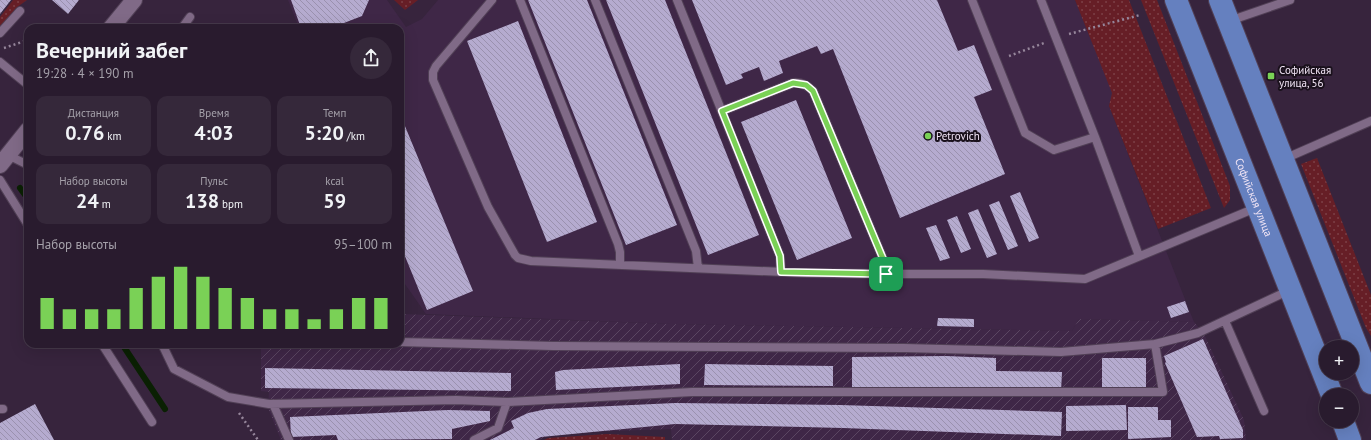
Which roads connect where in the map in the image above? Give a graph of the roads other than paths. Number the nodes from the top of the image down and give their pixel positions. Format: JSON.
{"nodes":[{"id":1,"x":134,"y":0,"type":"edge"},
{"id":2,"x":492,"y":0,"type":"edge"},
{"id":3,"x":520,"y":0,"type":"edge"},
{"id":4,"x":595,"y":0,"type":"edge"},
{"id":5,"x":678,"y":0,"type":"edge"},
{"id":6,"x":972,"y":0,"type":"edge"},
{"id":7,"x":1041,"y":0,"type":"edge"},
{"id":8,"x":1176,"y":0,"type":"edge"},
{"id":9,"x":1220,"y":0,"type":"edge"},
{"id":10,"x":1290,"y":0,"type":"edge"},
{"id":11,"x":20,"y":11,"type":"dead end"},
{"id":12,"x":190,"y":16,"type":"dead end"},
{"id":13,"x":1229,"y":21,"type":"junction"},
{"id":14,"x":114,"y":24,"type":"edge"},
{"id":15,"x":185,"y":24,"type":"edge"},
{"id":16,"x":0,"y":33,"type":"edge"},
{"id":17,"x":0,"y":62,"type":"edge"},
{"id":18,"x":24,"y":82,"type":"edge"},
{"id":19,"x":722,"y":111,"type":"junction"},
{"id":20,"x":1371,"y":121,"type":"edge"},
{"id":21,"x":24,"y":135,"type":"edge"},
{"id":22,"x":1095,"y":137,"type":"junction"},
{"id":23,"x":1284,"y":159,"type":"junction"},
{"id":24,"x":4,"y":160,"type":"edge"},
{"id":25,"x":24,"y":164,"type":"edge"},
{"id":26,"x":0,"y":180,"type":"edge"},
{"id":27,"x":1258,"y":207,"type":"junction"},
{"id":28,"x":24,"y":219,"type":"edge"},
{"id":29,"x":1139,"y":256,"type":"junction"},
{"id":30,"x":620,"y":265,"type":"junction"},
{"id":31,"x":698,"y":268,"type":"junction"},
{"id":32,"x":781,"y":272,"type":"junction"},
{"id":33,"x":886,"y":274,"type":"junction"},
{"id":34,"x":1290,"y":289,"type":"junction"},
{"id":35,"x":1224,"y":321,"type":"junction"},
{"id":36,"x":404,"y":342,"type":"edge"},
{"id":37,"x":1155,"y":344,"type":"junction"},
{"id":38,"x":105,"y":348,"type":"edge"},
{"id":39,"x":164,"y":348,"type":"edge"},
{"id":40,"x":1367,"y":355,"type":"edge"},
{"id":41,"x":1371,"y":383,"type":"edge"},
{"id":42,"x":1329,"y":388,"type":"edge"},
{"id":43,"x":507,"y":402,"type":"junction"},
{"id":44,"x":273,"y":404,"type":"junction"},
{"id":45,"x":1264,"y":411,"type":"dead end"},
{"id":46,"x":152,"y":422,"type":"dead end"},
{"id":47,"x":1346,"y":428,"type":"edge"},
{"id":48,"x":289,"y":440,"type":"edge"},
{"id":49,"x":474,"y":440,"type":"edge"},
{"id":50,"x":1350,"y":440,"type":"edge"}],
"edges":[{"from":1,"to":14,"type":"street"},
{"from":2,"to":30,"type":"lane"},
{"from":3,"to":30,"type":"lane"},
{"from":4,"to":31,"type":"lane"},
{"from":5,"to":19,"type":"lane"},
{"from":6,"to":22,"type":"lane"},
{"from":7,"to":22,"type":"lane"},
{"from":8,"to":27,"type":"main road","name":"Софийская улица"},
{"from":9,"to":13,"type":"main road"},
{"from":10,"to":13,"type":"lane"},
{"from":11,"to":16,"type":"lane"},
{"from":12,"to":15,"type":"lane"},
{"from":13,"to":23,"type":"main road"},
{"from":17,"to":18,"type":"lane"},
{"from":19,"to":32,"type":"lane"},
{"from":19,"to":33,"type":"lane"},
{"from":20,"to":23,"type":"lane"},
{"from":21,"to":24,"type":"street"},
{"from":22,"to":29,"type":"lane"},
{"from":23,"to":40,"type":"main road"},
{"from":24,"to":25,"type":"lane"},
{"from":26,"to":28,"type":"lane"},
{"from":27,"to":29,"type":"lane"},
{"from":27,"to":34,"type":"main road","name":"Софийская улица"},
{"from":29,"to":33,"type":"lane"},
{"from":30,"to":31,"type":"lane"},
{"from":31,"to":32,"type":"lane"},
{"from":32,"to":33,"type":"lane"},
{"from":34,"to":35,"type":"lane"},
{"from":34,"to":42,"type":"main road","name":"Софийская улица"},
{"from":35,"to":37,"type":"lane"},
{"from":35,"to":45,"type":"lane"},
{"from":36,"to":37,"type":"lane"},
{"from":37,"to":43,"type":"lane"},
{"from":38,"to":46,"type":"lane"},
{"from":39,"to":44,"type":"lane"},
{"from":40,"to":41,"type":"main road"},
{"from":43,"to":44,"type":"lane"},
{"from":43,"to":49,"type":"lane"},
{"from":44,"to":48,"type":"lane"},
{"from":47,"to":50,"type":"main road"}]}
